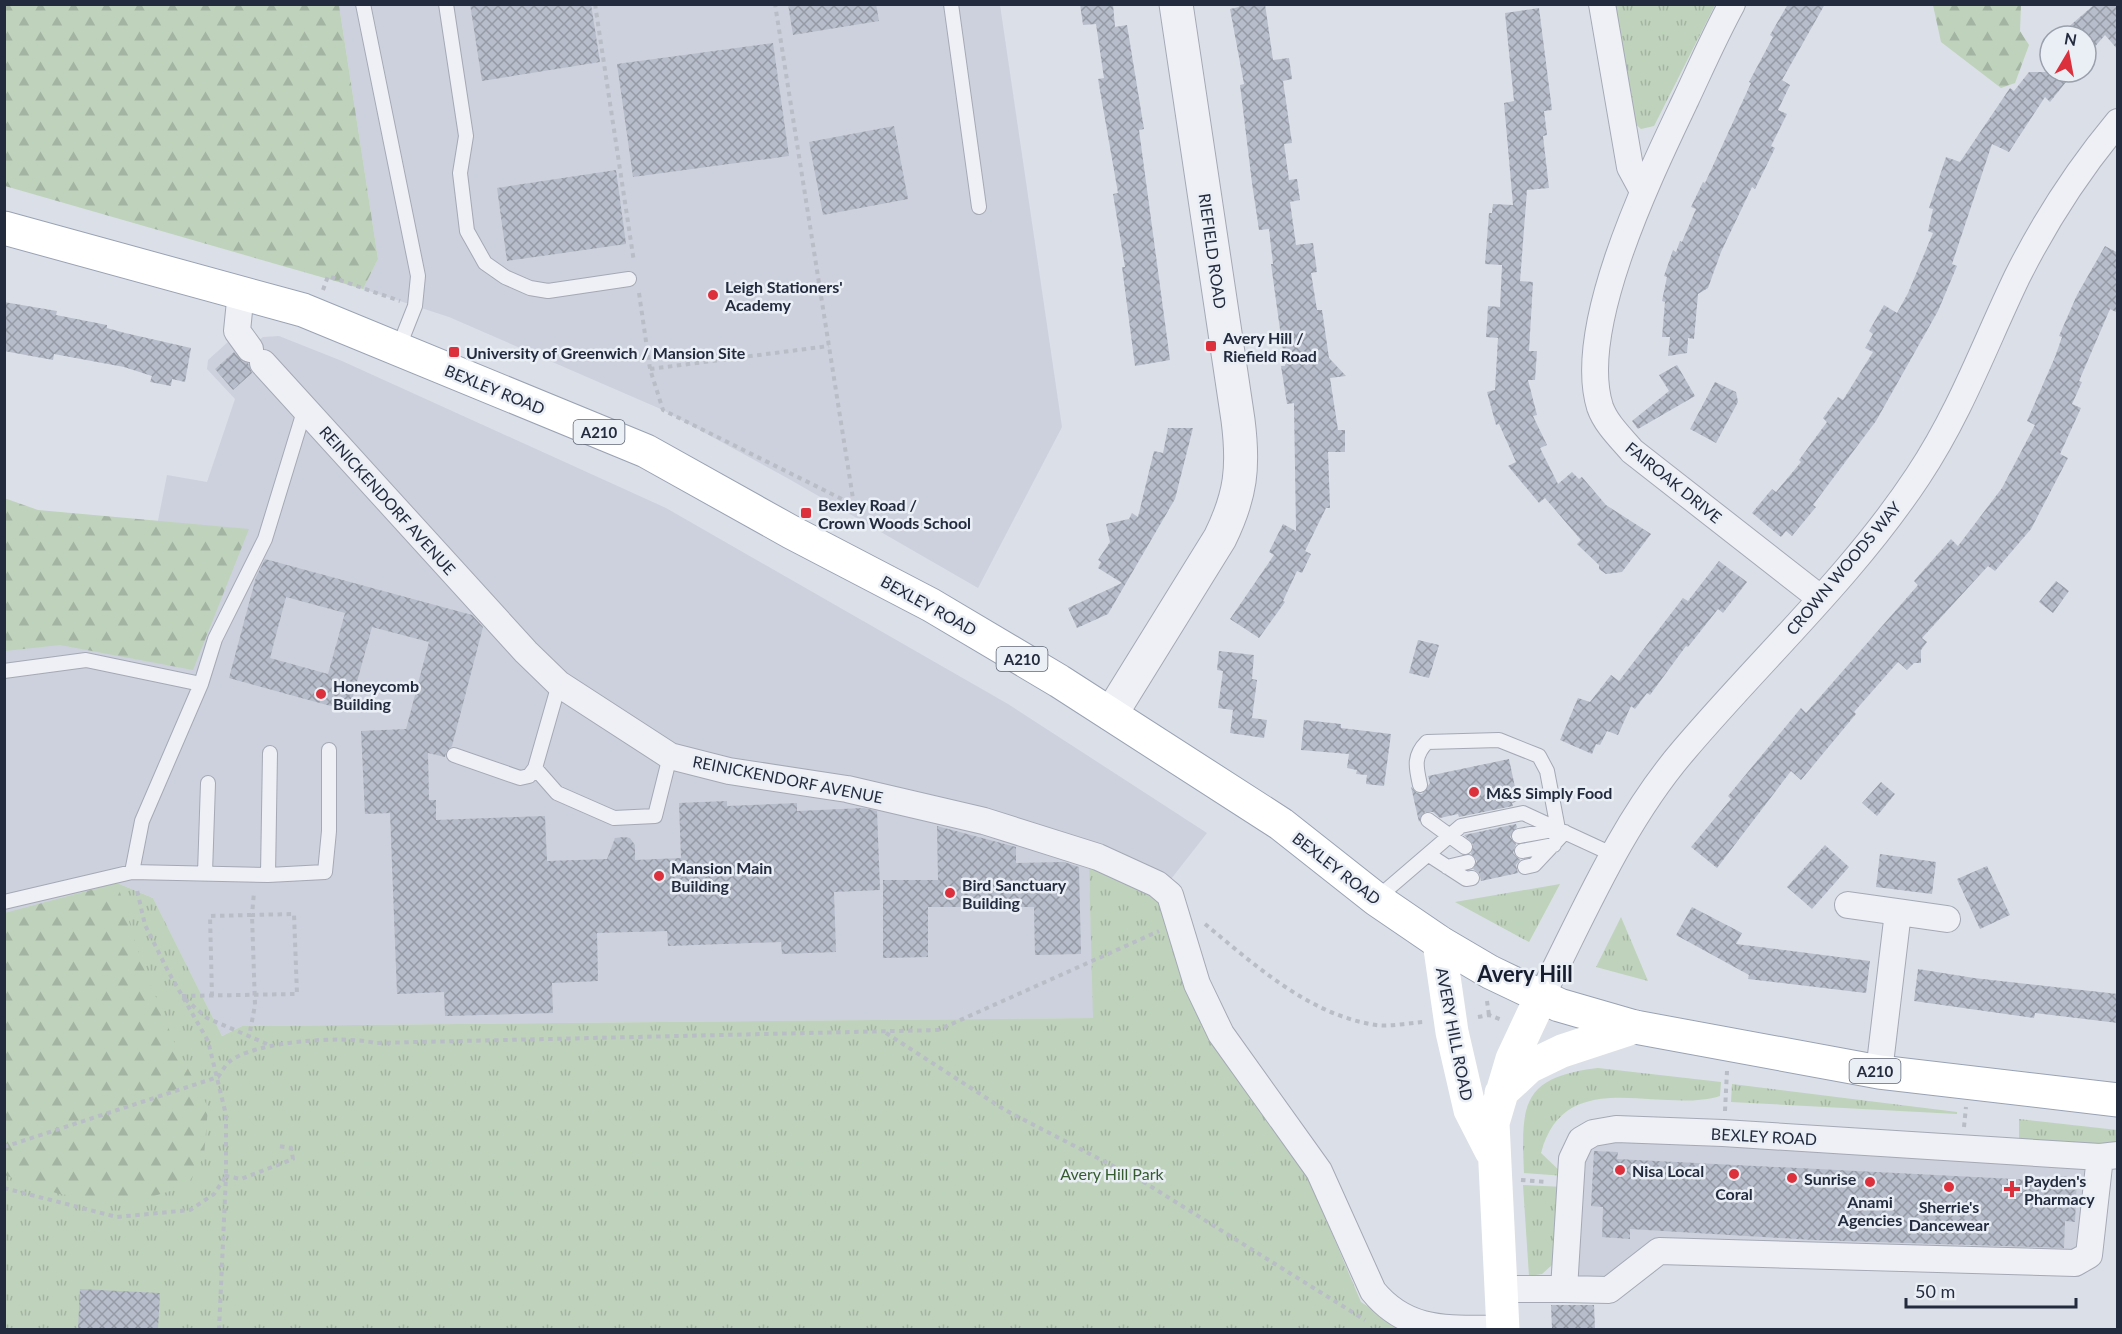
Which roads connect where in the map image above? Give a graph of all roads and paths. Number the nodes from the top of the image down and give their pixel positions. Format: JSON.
{"nodes":[{"id":1,"x":363,"y":4,"type":"edge"},
{"id":2,"x":446,"y":4,"type":"edge"},
{"id":3,"x":595,"y":4,"type":"edge"},
{"id":4,"x":775,"y":4,"type":"edge"},
{"id":5,"x":951,"y":4,"type":"edge"},
{"id":6,"x":1176,"y":4,"type":"edge"},
{"id":7,"x":1602,"y":4,"type":"edge"},
{"id":8,"x":1732,"y":4,"type":"edge"},
{"id":9,"x":2118,"y":122,"type":"edge"},
{"id":10,"x":1643,"y":192,"type":"junction"},
{"id":11,"x":979,"y":207,"type":"dead end"},
{"id":12,"x":4,"y":228,"type":"edge"},
{"id":13,"x":634,"y":264,"type":"dead end"},
{"id":14,"x":633,"y":283,"type":"joint"},
{"id":15,"x":324,"y":286,"type":"dead end"},
{"id":16,"x":241,"y":291,"type":"junction"},
{"id":17,"x":403,"y":293,"type":"dead end"},
{"id":18,"x":829,"y":346,"type":"junction"},
{"id":19,"x":398,"y":349,"type":"junction"},
{"id":20,"x":650,"y":369,"type":"junction"},
{"id":21,"x":305,"y":408,"type":"junction"},
{"id":22,"x":1820,"y":598,"type":"junction"},
{"id":23,"x":4,"y":671,"type":"edge"},
{"id":24,"x":201,"y":684,"type":"junction"},
{"id":25,"x":559,"y":684,"type":"junction"},
{"id":26,"x":1111,"y":714,"type":"junction"},
{"id":27,"x":329,"y":750,"type":"dead end"},
{"id":28,"x":270,"y":753,"type":"dead end"},
{"id":29,"x":454,"y":755,"type":"dead end"},
{"id":30,"x":670,"y":756,"type":"junction"},
{"id":31,"x":535,"y":768,"type":"junction"},
{"id":32,"x":208,"y":783,"type":"dead end"},
{"id":33,"x":1420,"y":785,"type":"dead end"},
{"id":34,"x":1428,"y":820,"type":"dead end"},
{"id":35,"x":1562,"y":830,"type":"junction"},
{"id":36,"x":1449,"y":836,"type":"junction"},
{"id":37,"x":1519,"y":836,"type":"dead end"},
{"id":38,"x":1554,"y":845,"type":"junction"},
{"id":39,"x":1465,"y":847,"type":"dead end"},
{"id":40,"x":1522,"y":851,"type":"dead end"},
{"id":41,"x":1429,"y":855,"type":"junction"},
{"id":42,"x":1614,"y":855,"type":"junction"},
{"id":43,"x":1468,"y":862,"type":"dead end"},
{"id":44,"x":1447,"y":867,"type":"junction"},
{"id":45,"x":1525,"y":867,"type":"dead end"},
{"id":46,"x":132,"y":872,"type":"junction"},
{"id":47,"x":205,"y":873,"type":"junction"},
{"id":48,"x":261,"y":875,"type":"junction"},
{"id":49,"x":1472,"y":878,"type":"dead end"},
{"id":50,"x":1170,"y":895,"type":"junction"},
{"id":51,"x":1376,"y":899,"type":"junction"},
{"id":52,"x":4,"y":902,"type":"edge"},
{"id":53,"x":1848,"y":905,"type":"dead end"},
{"id":54,"x":1898,"y":912,"type":"junction"},
{"id":55,"x":252,"y":915,"type":"junction"},
{"id":56,"x":1947,"y":919,"type":"dead end"},
{"id":57,"x":1178,"y":923,"type":"junction"},
{"id":58,"x":1439,"y":942,"type":"junction"},
{"id":59,"x":255,"y":995,"type":"junction"},
{"id":60,"x":182,"y":996,"type":"junction"},
{"id":61,"x":212,"y":996,"type":"junction"},
{"id":62,"x":1540,"y":997,"type":"junction"},
{"id":63,"x":1450,"y":1021,"type":"junction"},
{"id":64,"x":1635,"y":1027,"type":"junction"},
{"id":65,"x":1526,"y":1028,"type":"junction"},
{"id":66,"x":885,"y":1033,"type":"junction"},
{"id":67,"x":249,"y":1037,"type":"junction"},
{"id":68,"x":1729,"y":1044,"type":"junction"},
{"id":69,"x":268,"y":1045,"type":"junction"},
{"id":70,"x":1879,"y":1071,"type":"junction"},
{"id":71,"x":218,"y":1077,"type":"junction"},
{"id":72,"x":1968,"y":1082,"type":"junction"},
{"id":73,"x":1501,"y":1093,"type":"junction"},
{"id":74,"x":2118,"y":1100,"type":"edge"},
{"id":75,"x":1723,"y":1133,"type":"junction"},
{"id":76,"x":279,"y":1146,"type":"dead end"},
{"id":77,"x":4,"y":1147,"type":"edge"},
{"id":78,"x":1962,"y":1149,"type":"junction"},
{"id":79,"x":2109,"y":1156,"type":"edge"},
{"id":80,"x":1494,"y":1167,"type":"junction"},
{"id":81,"x":226,"y":1176,"type":"junction"},
{"id":82,"x":1572,"y":1183,"type":"junction"},
{"id":83,"x":4,"y":1188,"type":"edge"},
{"id":84,"x":1502,"y":1289,"type":"junction"},
{"id":85,"x":1564,"y":1289,"type":"junction"},
{"id":86,"x":1371,"y":1323,"type":"dead end"},
{"id":87,"x":219,"y":1329,"type":"edge"},
{"id":88,"x":1503,"y":1329,"type":"edge"}],
"edges":[{"from":1,"to":19,"type":"lane"},
{"from":2,"to":14,"type":"lane"},
{"from":3,"to":13,"type":"path"},
{"from":4,"to":18,"type":"path"},
{"from":5,"to":11,"type":"lane"},
{"from":6,"to":26,"type":"street","name":"RIEFIELD ROAD"},
{"from":7,"to":10,"type":"street"},
{"from":8,"to":10,"type":"street","name":"FAIROAK DRIVE"},
{"from":9,"to":22,"type":"street","name":"CROWN WOODS WAY"},
{"from":10,"to":22,"type":"street","name":"FAIROAK DRIVE"},
{"from":12,"to":16,"type":"main road","name":"BEXLEY ROAD","number":"A210"},
{"from":14,"to":20,"type":"path"},
{"from":15,"to":17,"type":"path"},
{"from":16,"to":19,"type":"main road","name":"BEXLEY ROAD","number":"A210"},
{"from":16,"to":21,"type":"street","name":"REINICKENDORF AVENUE"},
{"from":18,"to":20,"type":"path"},
{"from":18,"to":20,"type":"path"},
{"from":19,"to":26,"type":"main road","name":"BEXLEY ROAD","number":"A210"},
{"from":21,"to":24,"type":"lane"},
{"from":21,"to":25,"type":"street","name":"REINICKENDORF AVENUE"},
{"from":22,"to":42,"type":"street","name":"CROWN WOODS WAY"},
{"from":23,"to":24,"type":"lane"},
{"from":24,"to":46,"type":"lane"},
{"from":25,"to":30,"type":"street","name":"REINICKENDORF AVENUE"},
{"from":25,"to":31,"type":"lane"},
{"from":26,"to":51,"type":"main road","name":"BEXLEY ROAD","number":"A210"},
{"from":27,"to":48,"type":"lane"},
{"from":28,"to":48,"type":"lane"},
{"from":29,"to":31,"type":"lane"},
{"from":30,"to":31,"type":"lane"},
{"from":30,"to":50,"type":"street","name":"REINICKENDORF AVENUE"},
{"from":32,"to":47,"type":"lane"},
{"from":33,"to":35,"type":"lane"},
{"from":34,"to":36,"type":"lane"},
{"from":35,"to":36,"type":"lane"},
{"from":35,"to":37,"type":"lane"},
{"from":35,"to":38,"type":"lane"},
{"from":35,"to":42,"type":"lane"},
{"from":36,"to":39,"type":"lane"},
{"from":36,"to":41,"type":"lane"},
{"from":38,"to":40,"type":"lane"},
{"from":38,"to":45,"type":"lane"},
{"from":41,"to":44,"type":"lane"},
{"from":41,"to":51,"type":"lane"},
{"from":42,"to":62,"type":"street","name":"CROWN WOODS WAY"},
{"from":43,"to":44,"type":"lane"},
{"from":44,"to":49,"type":"lane"},
{"from":46,"to":47,"type":"lane"},
{"from":46,"to":52,"type":"lane"},
{"from":46,"to":60,"type":"path"},
{"from":47,"to":48,"type":"lane"},
{"from":48,"to":55,"type":"path"},
{"from":50,"to":57,"type":"street"},
{"from":50,"to":63,"type":"path"},
{"from":51,"to":58,"type":"main road","name":"BEXLEY ROAD","number":"A210"},
{"from":53,"to":54,"type":"street"},
{"from":54,"to":56,"type":"street"},
{"from":54,"to":70,"type":"street"},
{"from":55,"to":59,"type":"path"},
{"from":55,"to":59,"type":"path"},
{"from":55,"to":61,"type":"path"},
{"from":57,"to":66,"type":"path"},
{"from":57,"to":88,"type":"street"},
{"from":58,"to":62,"type":"main road","name":"BEXLEY ROAD","number":"A210"},
{"from":58,"to":63,"type":"main road","name":"AVERY HILL ROAD"},
{"from":59,"to":61,"type":"path"},
{"from":59,"to":67,"type":"path"},
{"from":60,"to":61,"type":"path"},
{"from":60,"to":67,"type":"path"},
{"from":60,"to":71,"type":"path"},
{"from":62,"to":64,"type":"main road","name":"BEXLEY ROAD","number":"A210"},
{"from":62,"to":65,"type":"main road","name":"AVERY HILL ROAD"},
{"from":63,"to":65,"type":"path"},
{"from":63,"to":80,"type":"main road","name":"AVERY HILL ROAD"},
{"from":64,"to":68,"type":"main road","name":"BEXLEY ROAD","number":"A210"},
{"from":64,"to":73,"type":"main road","name":"AVERY HILL ROAD"},
{"from":65,"to":73,"type":"main road","name":"AVERY HILL ROAD"},
{"from":66,"to":69,"type":"path"},
{"from":66,"to":86,"type":"path"},
{"from":67,"to":69,"type":"path"},
{"from":68,"to":70,"type":"main road","name":"BEXLEY ROAD","number":"A210"},
{"from":68,"to":75,"type":"path"},
{"from":69,"to":71,"type":"path"},
{"from":70,"to":72,"type":"main road","name":"BEXLEY ROAD","number":"A210"},
{"from":71,"to":77,"type":"path"},
{"from":71,"to":81,"type":"path"},
{"from":72,"to":74,"type":"main road","name":"BEXLEY ROAD","number":"A210"},
{"from":72,"to":78,"type":"path"},
{"from":73,"to":80,"type":"main road","name":"AVERY HILL ROAD"},
{"from":75,"to":78,"type":"street","name":"BEXLEY ROAD"},
{"from":75,"to":82,"type":"street","name":"BEXLEY ROAD"},
{"from":76,"to":81,"type":"path"},
{"from":78,"to":79,"type":"street","name":"BEXLEY ROAD"},
{"from":79,"to":85,"type":"street","name":"BEXLEY ROAD"},
{"from":80,"to":82,"type":"path"},
{"from":80,"to":84,"type":"main road","name":"AVERY HILL ROAD"},
{"from":81,"to":83,"type":"path"},
{"from":81,"to":87,"type":"path"},
{"from":82,"to":85,"type":"street","name":"BEXLEY ROAD"},
{"from":84,"to":85,"type":"street","name":"BEXLEY ROAD"},
{"from":84,"to":88,"type":"main road","name":"AVERY HILL ROAD"}]}
